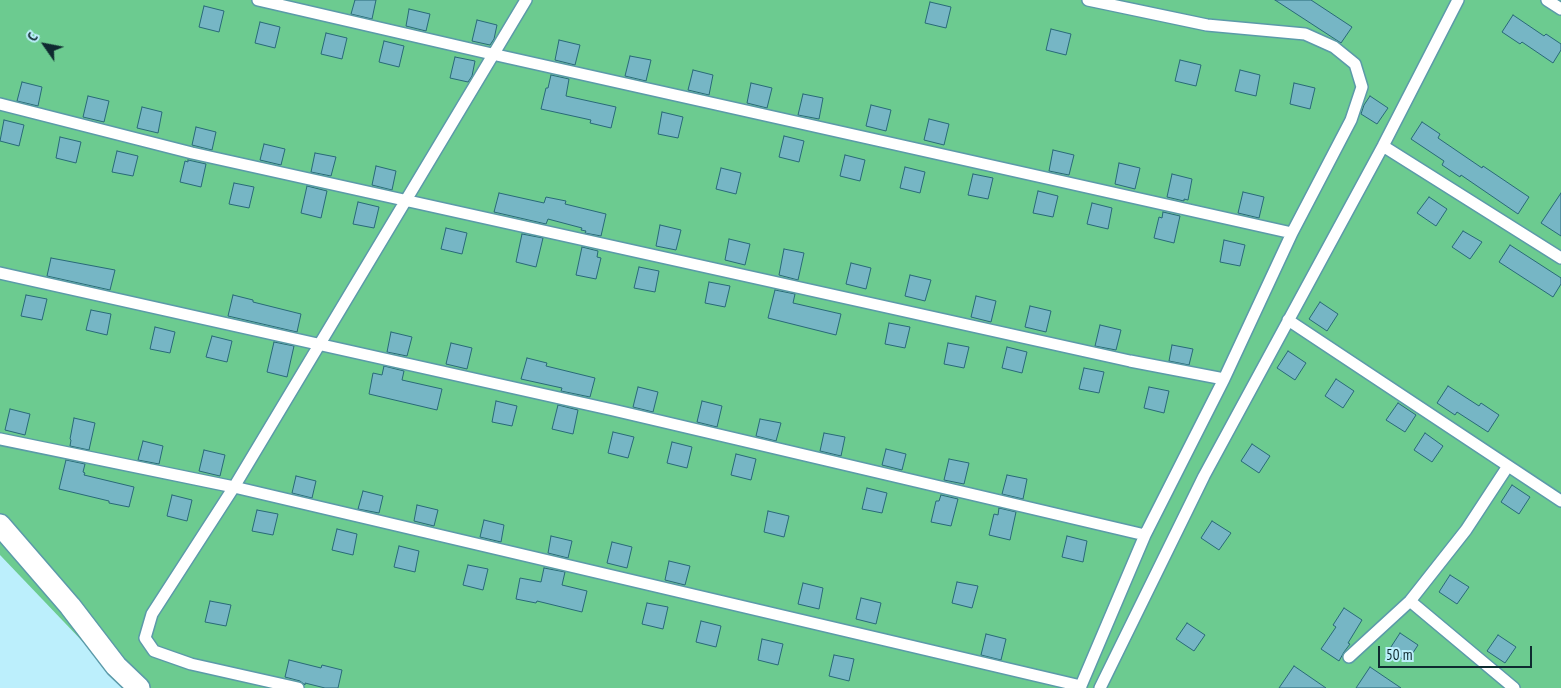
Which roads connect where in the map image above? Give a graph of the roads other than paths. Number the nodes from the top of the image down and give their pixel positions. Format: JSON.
{"nodes":[{"id":1,"x":258,"y":0,"type":"edge"},
{"id":2,"x":526,"y":0,"type":"edge"},
{"id":3,"x":1088,"y":0,"type":"edge"},
{"id":4,"x":1458,"y":0,"type":"edge"},
{"id":5,"x":1547,"y":0,"type":"edge"},
{"id":6,"x":1128,"y":4,"type":"edge"},
{"id":7,"x":1561,"y":9,"type":"edge"},
{"id":8,"x":492,"y":54,"type":"junction"},
{"id":9,"x":0,"y":104,"type":"edge"},
{"id":10,"x":1383,"y":146,"type":"junction"},
{"id":11,"x":405,"y":201,"type":"junction"},
{"id":12,"x":1292,"y":233,"type":"junction"},
{"id":13,"x":1561,"y":258,"type":"edge"},
{"id":14,"x":0,"y":273,"type":"edge"},
{"id":15,"x":1288,"y":320,"type":"junction"},
{"id":16,"x":320,"y":344,"type":"junction"},
{"id":17,"x":1224,"y":380,"type":"junction"},
{"id":18,"x":0,"y":439,"type":"edge"},
{"id":19,"x":1508,"y":466,"type":"junction"},
{"id":20,"x":234,"y":487,"type":"junction"},
{"id":21,"x":1561,"y":501,"type":"edge"},
{"id":22,"x":0,"y":525,"type":"edge"},
{"id":23,"x":1145,"y":535,"type":"junction"},
{"id":24,"x":1410,"y":601,"type":"junction"},
{"id":25,"x":1349,"y":657,"type":"dead end"},
{"id":26,"x":1080,"y":687,"type":"edge"},
{"id":27,"x":139,"y":688,"type":"edge"},
{"id":28,"x":298,"y":688,"type":"edge"},
{"id":29,"x":1100,"y":688,"type":"edge"},
{"id":30,"x":1514,"y":688,"type":"edge"}],
"edges":[{"from":1,"to":8,"type":"lane"},
{"from":2,"to":8,"type":"lane"},
{"from":3,"to":6,"type":"lane"},
{"from":4,"to":10,"type":"lane"},
{"from":5,"to":7,"type":"lane"},
{"from":6,"to":12,"type":"lane"},
{"from":8,"to":11,"type":"lane"},
{"from":8,"to":12,"type":"lane"},
{"from":9,"to":11,"type":"lane"},
{"from":10,"to":13,"type":"lane"},
{"from":10,"to":15,"type":"lane"},
{"from":11,"to":16,"type":"lane"},
{"from":11,"to":17,"type":"lane"},
{"from":12,"to":17,"type":"lane"},
{"from":14,"to":16,"type":"lane"},
{"from":15,"to":19,"type":"lane"},
{"from":15,"to":29,"type":"lane"},
{"from":16,"to":20,"type":"lane"},
{"from":16,"to":23,"type":"lane"},
{"from":17,"to":23,"type":"lane"},
{"from":18,"to":20,"type":"lane"},
{"from":19,"to":21,"type":"lane"},
{"from":19,"to":24,"type":"lane"},
{"from":20,"to":26,"type":"lane"},
{"from":20,"to":28,"type":"lane"},
{"from":22,"to":27,"type":"street"},
{"from":23,"to":26,"type":"lane"},
{"from":24,"to":25,"type":"lane"},
{"from":24,"to":30,"type":"lane"}]}
